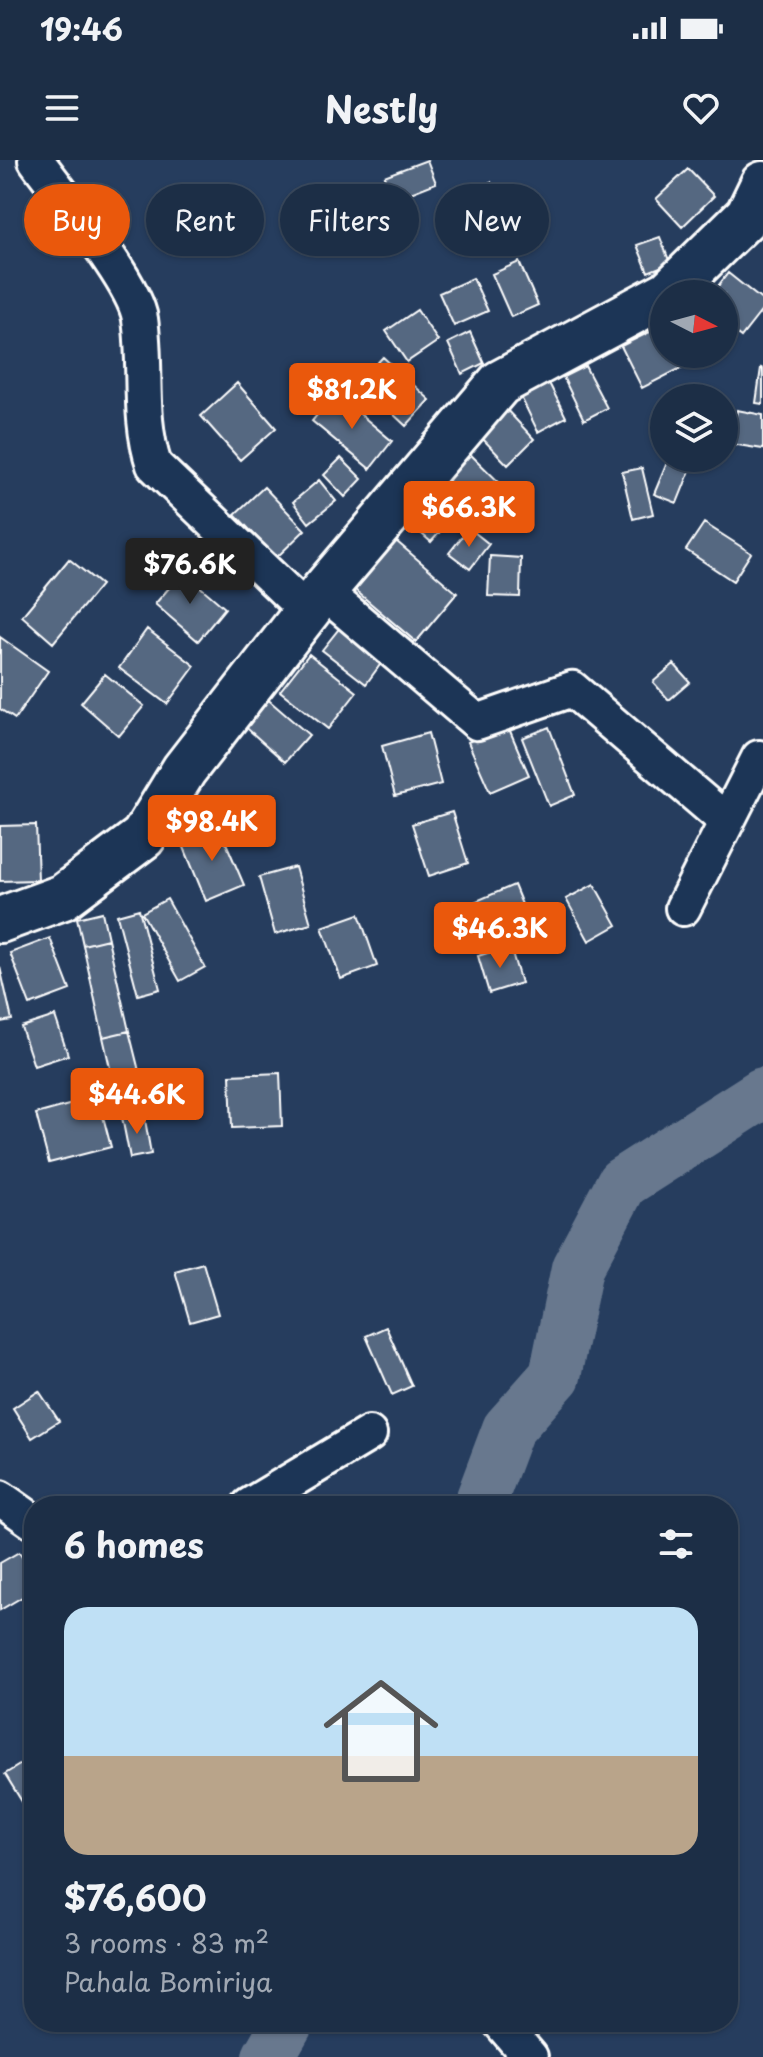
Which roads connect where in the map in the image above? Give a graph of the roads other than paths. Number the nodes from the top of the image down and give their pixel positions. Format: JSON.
{"nodes":[{"id":1,"x":36,"y":160,"type":"edge"},
{"id":2,"x":763,"y":184,"type":"edge"},
{"id":3,"x":681,"y":280,"type":"edge"},
{"id":4,"x":650,"y":303,"type":"edge"},
{"id":5,"x":316,"y":600,"type":"junction"},
{"id":6,"x":759,"y":758,"type":"dead end"},
{"id":7,"x":725,"y":820,"type":"junction"},
{"id":8,"x":683,"y":908,"type":"dead end"},
{"id":9,"x":0,"y":920,"type":"edge"},
{"id":10,"x":369,"y":1434,"type":"dead end"},
{"id":11,"x":266,"y":1496,"type":"edge"},
{"id":12,"x":0,"y":1498,"type":"edge"},
{"id":13,"x":24,"y":1515,"type":"edge"},
{"id":14,"x":509,"y":2032,"type":"edge"},
{"id":15,"x":530,"y":2057,"type":"edge"}],
"edges":[{"from":1,"to":5,"type":"street"},
{"from":2,"to":3,"type":"main road"},
{"from":4,"to":5,"type":"main road"},
{"from":5,"to":7,"type":"street"},
{"from":5,"to":9,"type":"main road"},
{"from":6,"to":7,"type":"street"},
{"from":7,"to":8,"type":"street"},
{"from":10,"to":11,"type":"street"},
{"from":12,"to":13,"type":"street"},
{"from":14,"to":15,"type":"street"}]}
